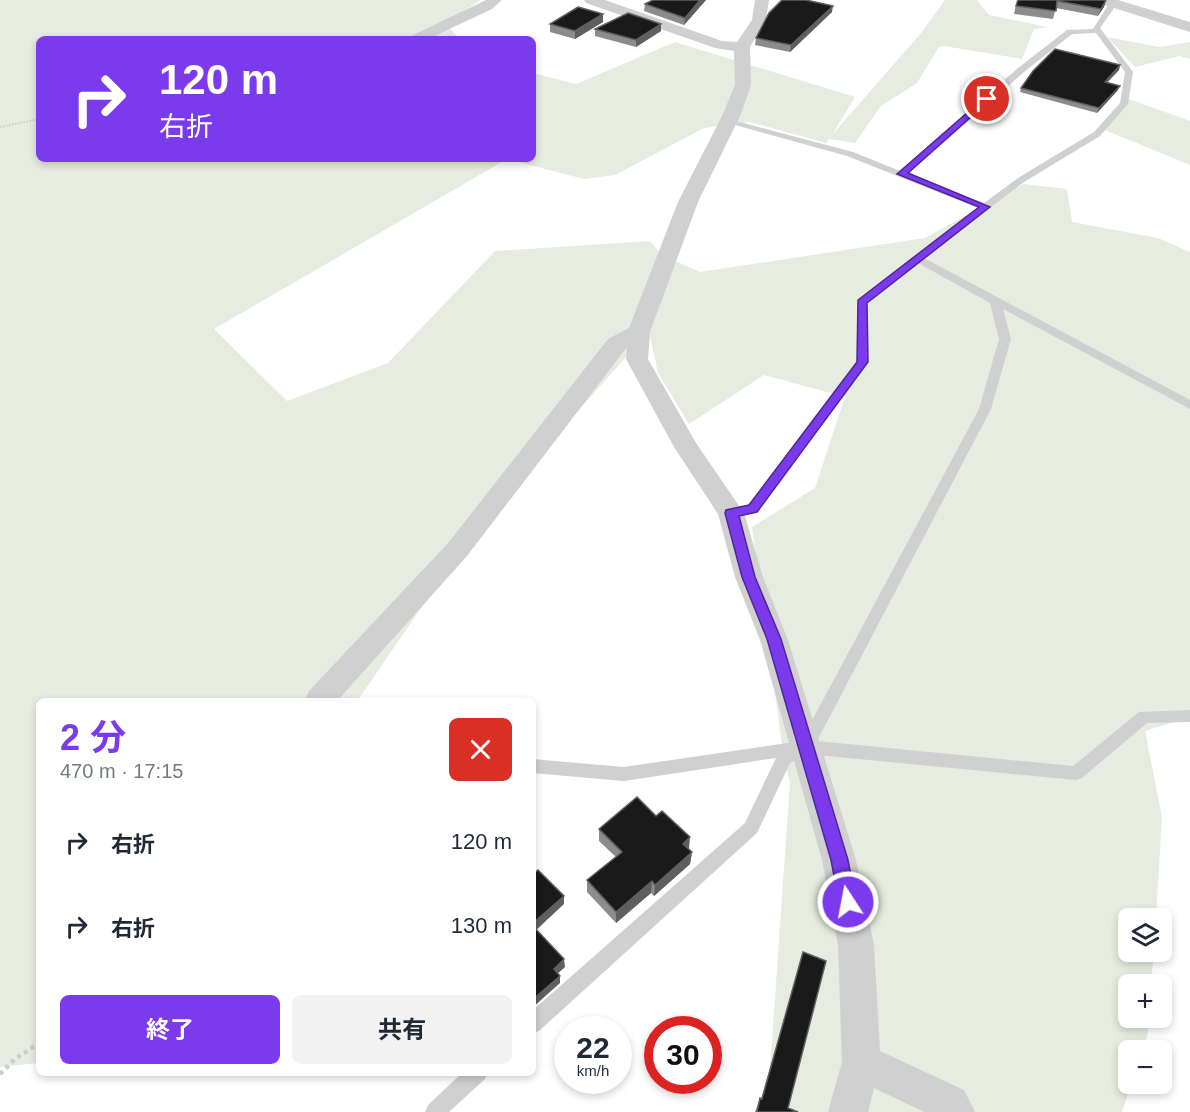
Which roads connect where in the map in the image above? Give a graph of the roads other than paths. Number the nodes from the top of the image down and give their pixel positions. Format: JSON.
{"nodes":[{"id":1,"x":495,"y":0,"type":"edge"},
{"id":2,"x":591,"y":0,"type":"edge"},
{"id":3,"x":762,"y":0,"type":"edge"},
{"id":4,"x":1108,"y":2,"type":"edge"},
{"id":5,"x":1185,"y":23,"type":"edge"},
{"id":6,"x":1098,"y":31,"type":"junction"},
{"id":7,"x":422,"y":36,"type":"edge"},
{"id":8,"x":742,"y":47,"type":"junction"},
{"id":9,"x":728,"y":122,"type":"junction"},
{"id":10,"x":902,"y":174,"type":"junction"},
{"id":11,"x":986,"y":207,"type":"junction"},
{"id":12,"x":917,"y":258,"type":"junction"},
{"id":13,"x":995,"y":301,"type":"junction"},
{"id":14,"x":639,"y":332,"type":"junction"},
{"id":15,"x":1190,"y":405,"type":"edge"},
{"id":16,"x":731,"y":513,"type":"junction"},
{"id":17,"x":322,"y":698,"type":"edge"},
{"id":18,"x":1190,"y":716,"type":"edge"},
{"id":19,"x":806,"y":747,"type":"junction"},
{"id":20,"x":536,"y":766,"type":"edge"},
{"id":21,"x":536,"y":1020,"type":"edge"},
{"id":22,"x":861,"y":1062,"type":"junction"},
{"id":23,"x":474,"y":1076,"type":"edge"},
{"id":24,"x":435,"y":1112,"type":"edge"},
{"id":25,"x":848,"y":1112,"type":"edge"},
{"id":26,"x":955,"y":1112,"type":"edge"}],
"edges":[{"from":1,"to":7,"type":"street"},
{"from":2,"to":8,"type":"street"},
{"from":3,"to":8,"type":"street"},
{"from":4,"to":5,"type":"street"},
{"from":4,"to":6,"type":"lane"},
{"from":6,"to":10,"type":"lane"},
{"from":6,"to":11,"type":"lane"},
{"from":8,"to":9,"type":"street"},
{"from":9,"to":10,"type":"lane"},
{"from":9,"to":14,"type":"street"},
{"from":10,"to":11,"type":"lane"},
{"from":11,"to":12,"type":"lane"},
{"from":12,"to":13,"type":"lane"},
{"from":12,"to":16,"type":"lane"},
{"from":13,"to":15,"type":"lane"},
{"from":13,"to":19,"type":"lane"},
{"from":14,"to":16,"type":"street"},
{"from":14,"to":17,"type":"street"},
{"from":16,"to":19,"type":"street"},
{"from":18,"to":19,"type":"lane"},
{"from":19,"to":20,"type":"lane"},
{"from":19,"to":21,"type":"lane"},
{"from":19,"to":22,"type":"street"},
{"from":22,"to":25,"type":"street"},
{"from":22,"to":26,"type":"street"},
{"from":23,"to":24,"type":"lane"}]}
